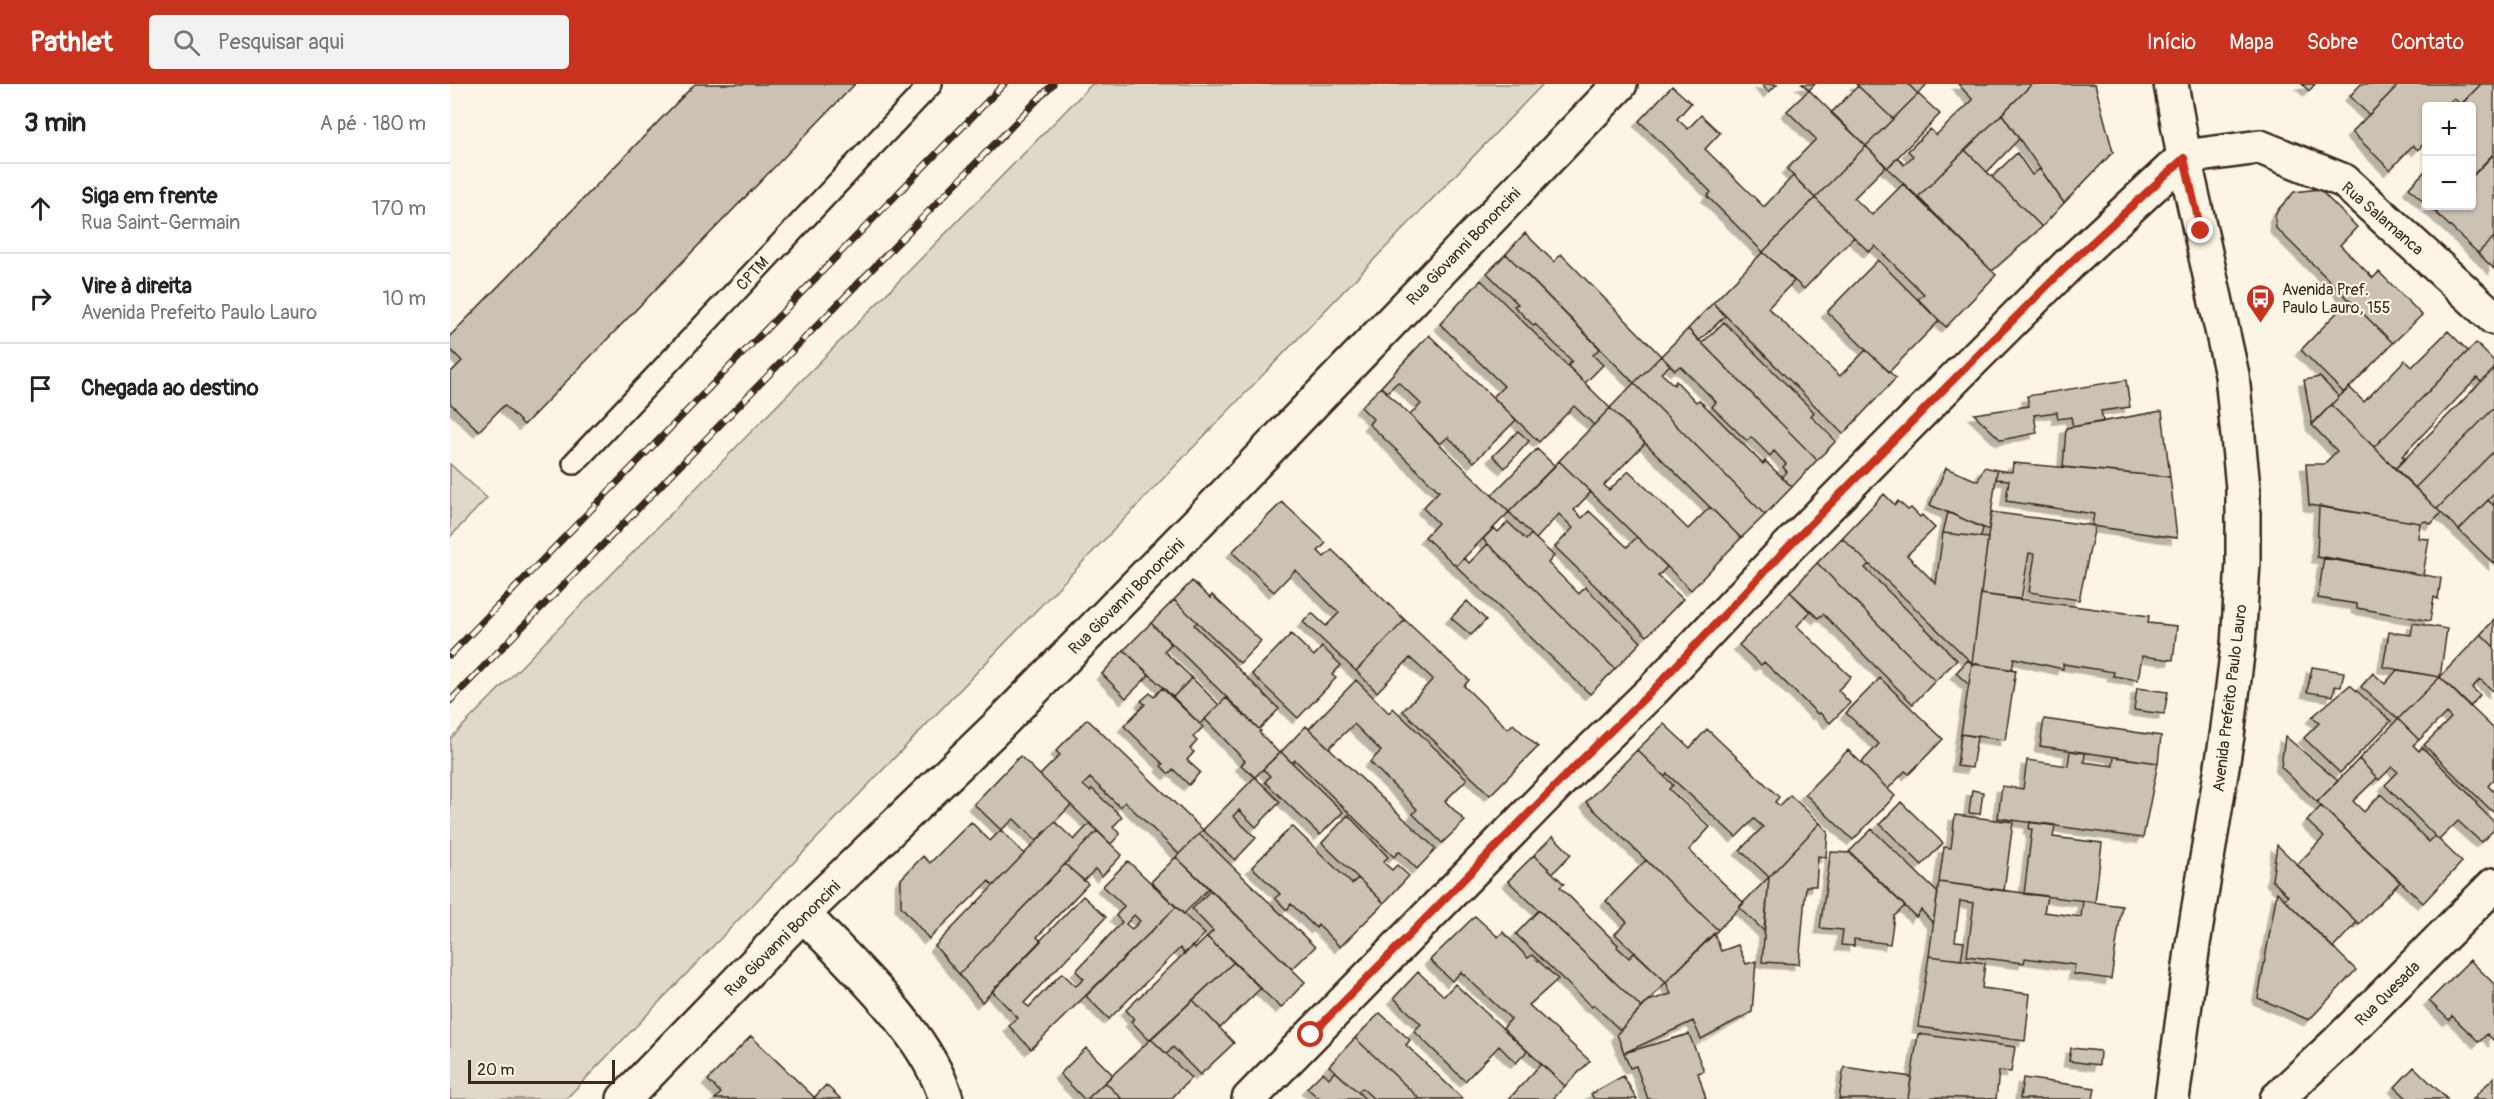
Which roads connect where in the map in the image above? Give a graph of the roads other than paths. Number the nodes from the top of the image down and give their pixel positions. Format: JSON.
{"nodes":[{"id":1,"x":931,"y":84,"type":"edge"},
{"id":2,"x":1620,"y":84,"type":"edge"},
{"id":3,"x":2171,"y":84,"type":"edge"},
{"id":4,"x":2184,"y":158,"type":"junction"},
{"id":5,"x":2494,"y":318,"type":"edge"},
{"id":6,"x":574,"y":463,"type":"dead end"},
{"id":7,"x":2494,"y":885,"type":"edge"},
{"id":8,"x":803,"y":914,"type":"junction"},
{"id":9,"x":624,"y":1099,"type":"edge"},
{"id":10,"x":946,"y":1099,"type":"edge"},
{"id":11,"x":1248,"y":1099,"type":"edge"},
{"id":12,"x":2172,"y":1099,"type":"edge"},
{"id":13,"x":2277,"y":1099,"type":"edge"}],
"edges":[{"from":1,"to":6,"type":"lane","name":"CPTM"},
{"from":2,"to":8,"type":"street","name":"Rua Giovanni Bononcini"},
{"from":3,"to":4,"type":"street","name":"Avenida Prefeito Paulo Lauro"},
{"from":4,"to":5,"type":"street","name":"Rua Salamanca"},
{"from":4,"to":11,"type":"street"},
{"from":4,"to":12,"type":"street","name":"Avenida Prefeito Paulo Lauro"},
{"from":7,"to":13,"type":"street","name":"Rua Quesada"},
{"from":8,"to":9,"type":"street","name":"Rua Giovanni Bononcini"},
{"from":8,"to":10,"type":"street"}]}
